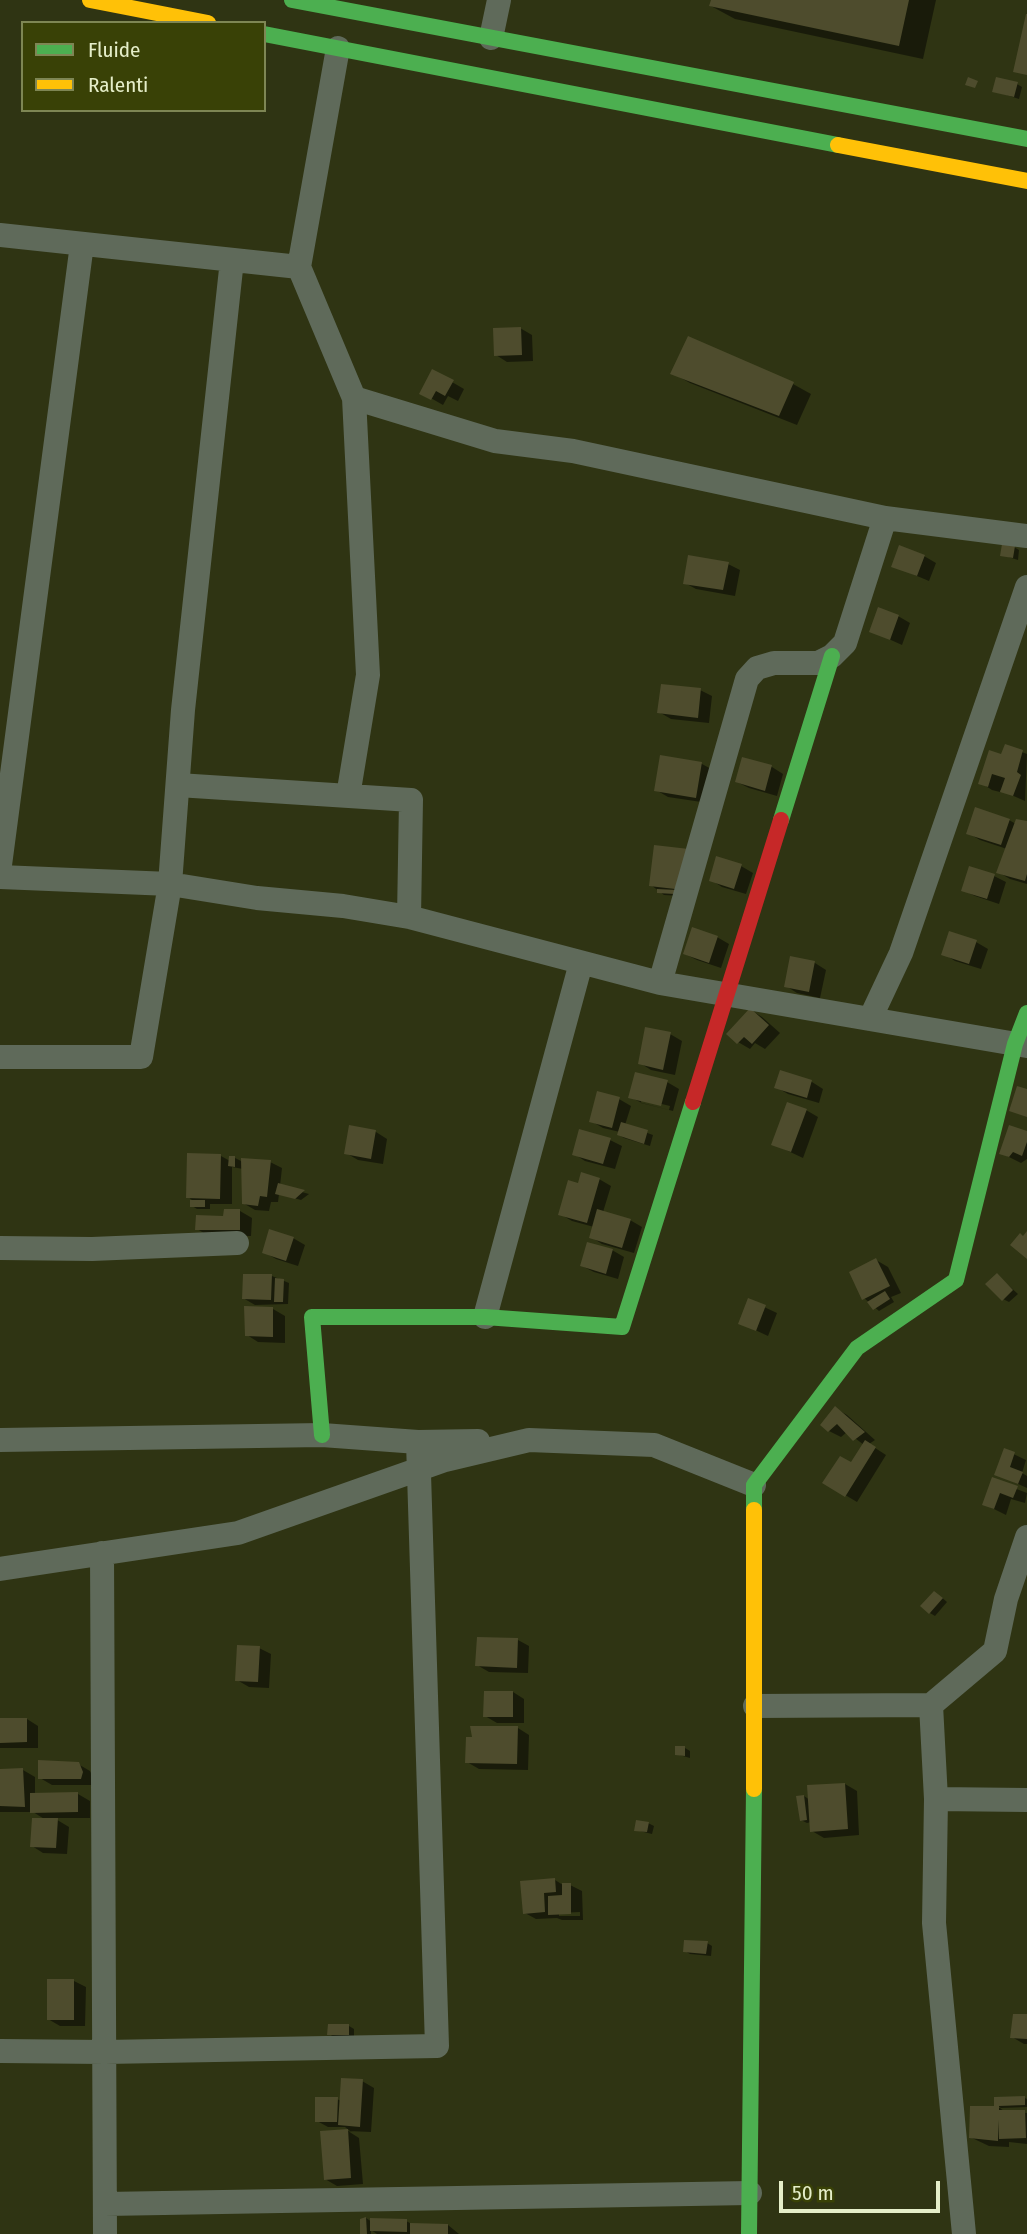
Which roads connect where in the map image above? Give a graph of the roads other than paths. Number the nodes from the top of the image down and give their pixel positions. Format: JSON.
{"nodes":[{"id":1,"x":90,"y":0,"type":"edge"},
{"id":2,"x":292,"y":0,"type":"edge"},
{"id":3,"x":499,"y":0,"type":"edge"},
{"id":4,"x":198,"y":21,"type":"edge"},
{"id":5,"x":266,"y":34,"type":"edge"},
{"id":6,"x":491,"y":38,"type":"junction"},
{"id":7,"x":338,"y":48,"type":"junction"},
{"id":8,"x":1027,"y":139,"type":"edge"},
{"id":9,"x":1027,"y":181,"type":"edge"},
{"id":10,"x":0,"y":235,"type":"edge"},
{"id":11,"x":82,"y":244,"type":"junction"},
{"id":12,"x":232,"y":260,"type":"junction"},
{"id":13,"x":299,"y":267,"type":"junction"},
{"id":14,"x":354,"y":398,"type":"junction"},
{"id":15,"x":886,"y":518,"type":"junction"},
{"id":16,"x":1027,"y":536,"type":"edge"},
{"id":17,"x":1027,"y":587,"type":"edge"},
{"id":18,"x":832,"y":656,"type":"junction"},
{"id":19,"x":178,"y":785,"type":"junction"},
{"id":20,"x":348,"y":796,"type":"junction"},
{"id":21,"x":0,"y":865,"type":"edge"},
{"id":22,"x":0,"y":877,"type":"edge"},
{"id":23,"x":170,"y":884,"type":"junction"},
{"id":24,"x":409,"y":917,"type":"junction"},
{"id":25,"x":582,"y":963,"type":"junction"},
{"id":26,"x":660,"y":983,"type":"junction"},
{"id":27,"x":725,"y":994,"type":"junction"},
{"id":28,"x":1027,"y":1013,"type":"edge"},
{"id":29,"x":870,"y":1019,"type":"junction"},
{"id":30,"x":1021,"y":1045,"type":"edge"},
{"id":31,"x":0,"y":1057,"type":"edge"},
{"id":32,"x":237,"y":1243,"type":"dead end"},
{"id":33,"x":0,"y":1248,"type":"edge"},
{"id":34,"x":485,"y":1317,"type":"junction"},
{"id":35,"x":322,"y":1436,"type":"junction"},
{"id":36,"x":0,"y":1440,"type":"edge"},
{"id":37,"x":529,"y":1440,"type":"junction"},
{"id":38,"x":418,"y":1443,"type":"junction"},
{"id":39,"x":419,"y":1468,"type":"junction"},
{"id":40,"x":754,"y":1485,"type":"junction"},
{"id":41,"x":1027,"y":1537,"type":"edge"},
{"id":42,"x":102,"y":1553,"type":"junction"},
{"id":43,"x":0,"y":1569,"type":"edge"},
{"id":44,"x":1016,"y":1602,"type":"edge"},
{"id":45,"x":931,"y":1705,"type":"junction"},
{"id":46,"x":755,"y":1706,"type":"junction"},
{"id":47,"x":936,"y":1799,"type":"junction"},
{"id":48,"x":1027,"y":1800,"type":"edge"},
{"id":49,"x":0,"y":2051,"type":"edge"},
{"id":50,"x":105,"y":2052,"type":"junction"},
{"id":51,"x":750,"y":2193,"type":"junction"},
{"id":52,"x":105,"y":2204,"type":"junction"},
{"id":53,"x":105,"y":2234,"type":"edge"},
{"id":54,"x":749,"y":2234,"type":"edge"},
{"id":55,"x":964,"y":2234,"type":"edge"}],
"edges":[{"from":1,"to":4,"type":"street"},
{"from":2,"to":6,"type":"street"},
{"from":3,"to":6,"type":"street"},
{"from":5,"to":7,"type":"street"},
{"from":6,"to":8,"type":"street"},
{"from":7,"to":9,"type":"street"},
{"from":7,"to":13,"type":"street"},
{"from":10,"to":11,"type":"street"},
{"from":11,"to":12,"type":"street"},
{"from":11,"to":21,"type":"street"},
{"from":12,"to":13,"type":"street"},
{"from":12,"to":19,"type":"street"},
{"from":13,"to":14,"type":"street"},
{"from":14,"to":15,"type":"street"},
{"from":14,"to":20,"type":"street"},
{"from":15,"to":16,"type":"street"},
{"from":15,"to":18,"type":"street"},
{"from":17,"to":29,"type":"street"},
{"from":18,"to":26,"type":"street"},
{"from":18,"to":27,"type":"street"},
{"from":19,"to":20,"type":"street"},
{"from":19,"to":23,"type":"street"},
{"from":20,"to":24,"type":"street"},
{"from":22,"to":23,"type":"street"},
{"from":23,"to":24,"type":"street"},
{"from":23,"to":31,"type":"street"},
{"from":24,"to":25,"type":"street"},
{"from":25,"to":26,"type":"street"},
{"from":25,"to":34,"type":"street"},
{"from":26,"to":27,"type":"street"},
{"from":27,"to":29,"type":"street"},
{"from":27,"to":34,"type":"street"},
{"from":28,"to":30,"type":"street"},
{"from":29,"to":30,"type":"street"},
{"from":30,"to":40,"type":"street"},
{"from":32,"to":33,"type":"street"},
{"from":34,"to":35,"type":"street"},
{"from":35,"to":36,"type":"street"},
{"from":35,"to":38,"type":"street"},
{"from":37,"to":38,"type":"street"},
{"from":37,"to":39,"type":"street"},
{"from":37,"to":40,"type":"street"},
{"from":38,"to":39,"type":"street"},
{"from":39,"to":42,"type":"street"},
{"from":39,"to":50,"type":"street"},
{"from":40,"to":46,"type":"street"},
{"from":41,"to":44,"type":"street"},
{"from":42,"to":43,"type":"street"},
{"from":42,"to":50,"type":"street"},
{"from":44,"to":45,"type":"street"},
{"from":45,"to":46,"type":"street"},
{"from":45,"to":47,"type":"street"},
{"from":46,"to":51,"type":"street"},
{"from":47,"to":48,"type":"street"},
{"from":47,"to":55,"type":"street"},
{"from":49,"to":50,"type":"street"},
{"from":50,"to":52,"type":"street"},
{"from":51,"to":52,"type":"street"},
{"from":51,"to":54,"type":"street"},
{"from":52,"to":53,"type":"street"}]}
